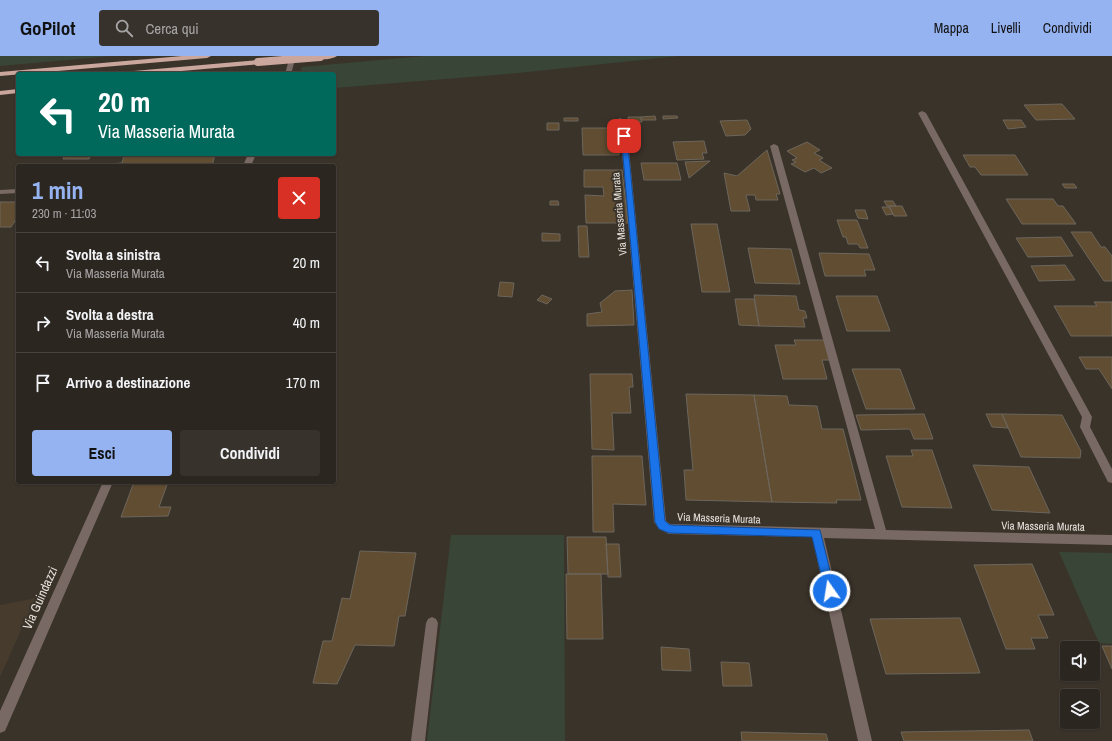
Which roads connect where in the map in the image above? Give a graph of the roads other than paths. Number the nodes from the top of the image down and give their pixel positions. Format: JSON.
{"nodes":[{"id":1,"x":208,"y":56,"type":"edge"},
{"id":2,"x":293,"y":56,"type":"edge"},
{"id":3,"x":333,"y":56,"type":"edge"},
{"id":4,"x":23,"y":72,"type":"edge"},
{"id":5,"x":145,"y":72,"type":"edge"},
{"id":6,"x":289,"y":72,"type":"edge"},
{"id":7,"x":16,"y":73,"type":"edge"},
{"id":8,"x":0,"y":74,"type":"edge"},
{"id":9,"x":16,"y":83,"type":"edge"},
{"id":10,"x":0,"y":85,"type":"edge"},
{"id":11,"x":16,"y":91,"type":"edge"},
{"id":12,"x":0,"y":92,"type":"edge"},
{"id":13,"x":922,"y":113,"type":"dead end"},
{"id":14,"x":622,"y":120,"type":"dead end"},
{"id":15,"x":774,"y":146,"type":"dead end"},
{"id":16,"x":16,"y":191,"type":"edge"},
{"id":17,"x":0,"y":192,"type":"edge"},
{"id":18,"x":1112,"y":479,"type":"edge"},
{"id":19,"x":107,"y":484,"type":"edge"},
{"id":20,"x":817,"y":533,"type":"junction"},
{"id":21,"x":882,"y":534,"type":"junction"},
{"id":22,"x":1112,"y":540,"type":"edge"},
{"id":23,"x":432,"y":623,"type":"dead end"},
{"id":24,"x":0,"y":726,"type":"edge"},
{"id":25,"x":418,"y":741,"type":"edge"},
{"id":26,"x":865,"y":741,"type":"edge"}],
"edges":[{"from":1,"to":4,"type":"highway"},
{"from":2,"to":6,"type":"street"},
{"from":3,"to":5,"type":"highway","bridge":true},
{"from":7,"to":8,"type":"highway"},
{"from":9,"to":10,"type":"highway"},
{"from":11,"to":12,"type":"highway"},
{"from":13,"to":18,"type":"street"},
{"from":14,"to":20,"type":"street","name":"Via Masseria Murata"},
{"from":15,"to":21,"type":"street"},
{"from":16,"to":17,"type":"street"},
{"from":19,"to":24,"type":"street","name":"Via Guindazzi"},
{"from":20,"to":21,"type":"street","name":"Via Masseria Murata"},
{"from":20,"to":26,"type":"street"},
{"from":21,"to":22,"type":"street","name":"Via Masseria Murata"},
{"from":23,"to":25,"type":"street"}]}
